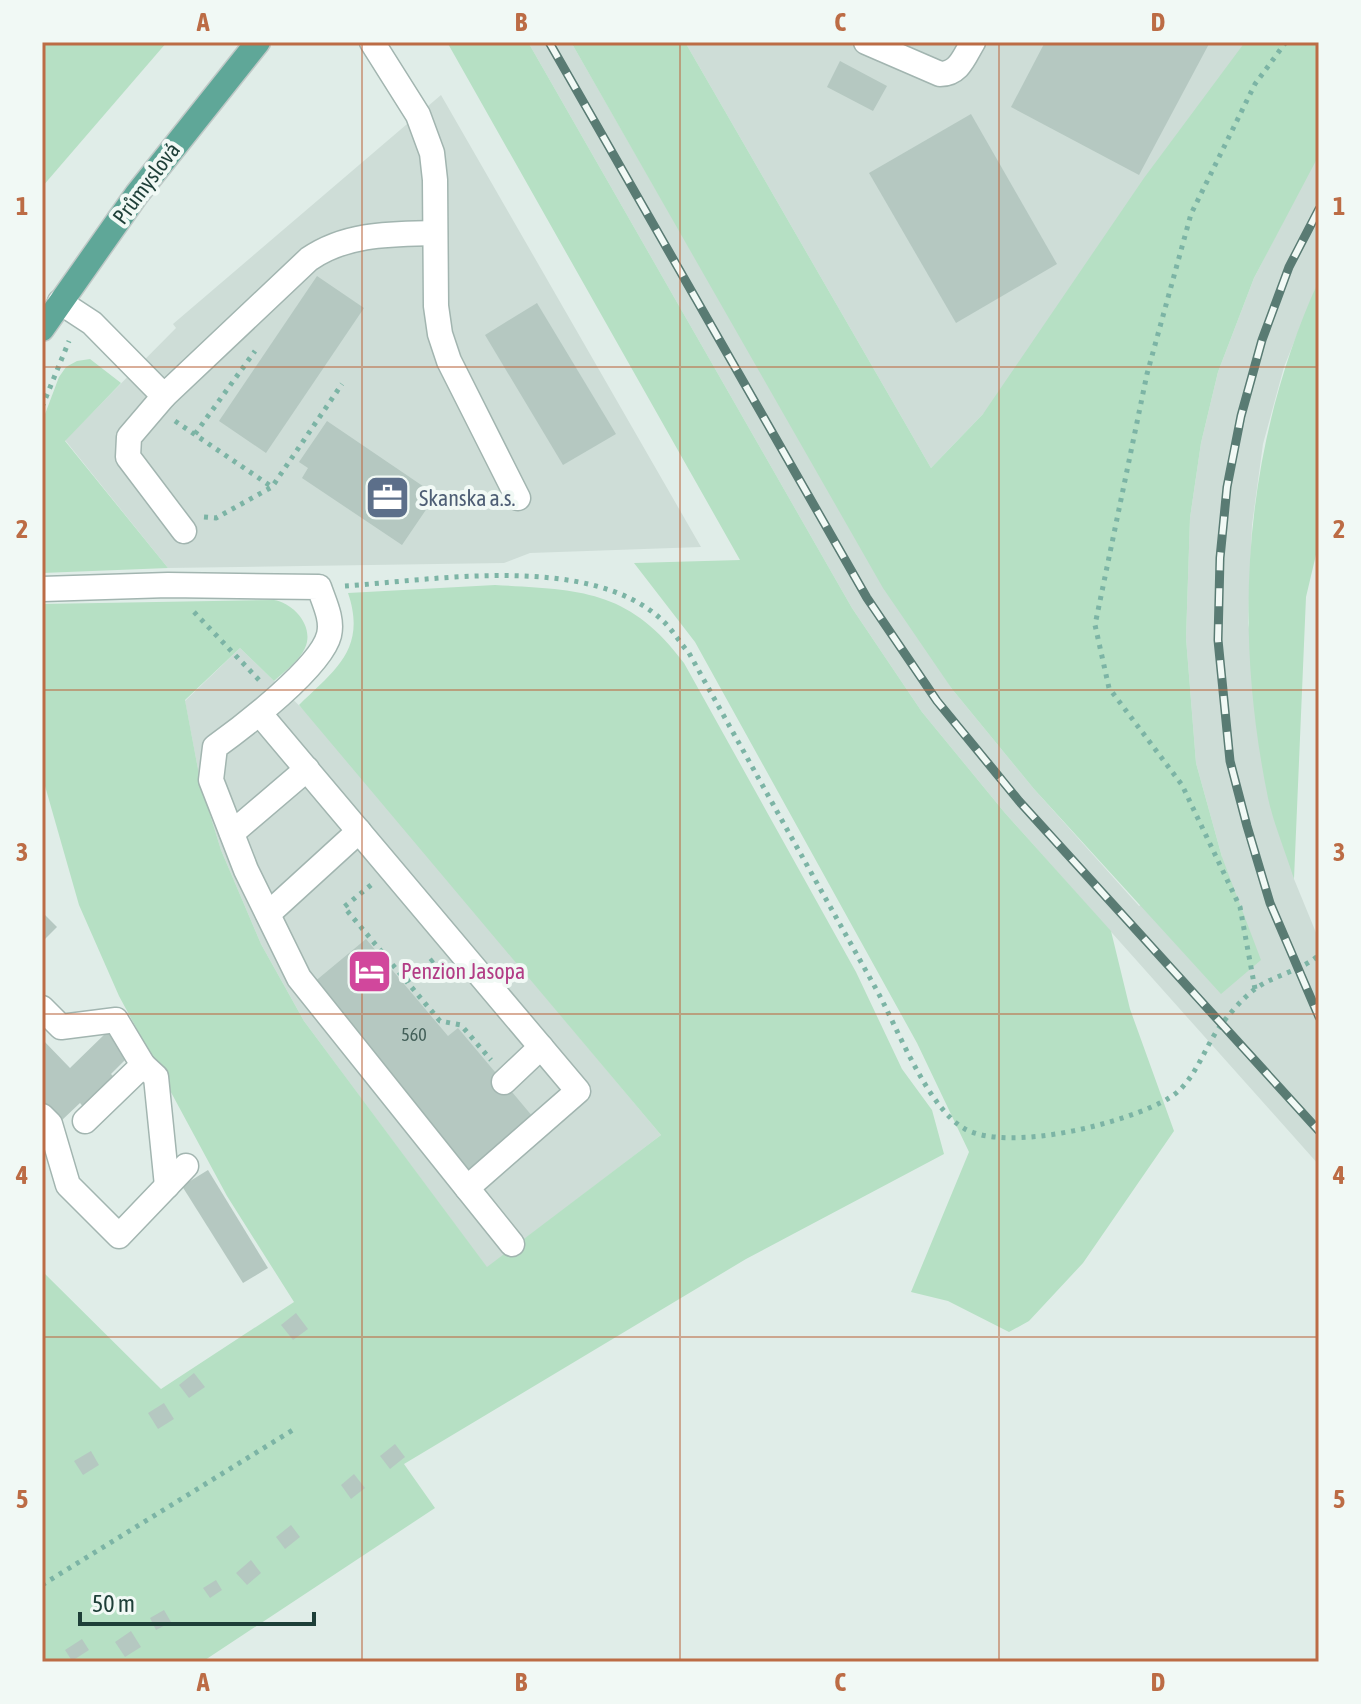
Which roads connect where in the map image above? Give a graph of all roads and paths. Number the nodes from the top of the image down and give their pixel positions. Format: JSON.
{"nodes":[{"id":1,"x":258,"y":42,"type":"edge"},
{"id":2,"x":372,"y":42,"type":"edge"},
{"id":3,"x":866,"y":42,"type":"edge"},
{"id":4,"x":973,"y":42,"type":"edge"},
{"id":5,"x":1286,"y":42,"type":"edge"},
{"id":6,"x":435,"y":233,"type":"junction"},
{"id":7,"x":70,"y":308,"type":"junction"},
{"id":8,"x":42,"y":329,"type":"edge"},
{"id":9,"x":342,"y":384,"type":"dead end"},
{"id":10,"x":159,"y":402,"type":"junction"},
{"id":11,"x":42,"y":407,"type":"edge"},
{"id":12,"x":272,"y":487,"type":"junction"},
{"id":13,"x":518,"y":498,"type":"dead end"},
{"id":14,"x":178,"y":523,"type":"joint"},
{"id":15,"x":168,"y":585,"type":"junction"},
{"id":16,"x":319,"y":587,"type":"junction"},
{"id":17,"x":42,"y":589,"type":"edge"},
{"id":18,"x":274,"y":701,"type":"junction"},
{"id":19,"x":307,"y":769,"type":"junction"},
{"id":20,"x":359,"y":831,"type":"junction"},
{"id":21,"x":232,"y":833,"type":"junction"},
{"id":22,"x":344,"y":907,"type":"dead end"},
{"id":23,"x":268,"y":914,"type":"junction"},
{"id":24,"x":1319,"y":955,"type":"edge"},
{"id":25,"x":1255,"y":989,"type":"junction"},
{"id":26,"x":42,"y":1008,"type":"edge"},
{"id":27,"x":541,"y":1047,"type":"junction"},
{"id":28,"x":143,"y":1065,"type":"junction"},
{"id":29,"x":506,"y":1081,"type":"joint"},
{"id":30,"x":42,"y":1116,"type":"edge"},
{"id":31,"x":85,"y":1121,"type":"dead end"},
{"id":32,"x":186,"y":1166,"type":"dead end"},
{"id":33,"x":167,"y":1186,"type":"junction"},
{"id":34,"x":467,"y":1188,"type":"junction"},
{"id":35,"x":512,"y":1244,"type":"dead end"},
{"id":36,"x":296,"y":1428,"type":"dead end"},
{"id":37,"x":42,"y":1585,"type":"edge"}],
"edges":[{"from":1,"to":7,"type":"main road","name":"Průmyslová"},
{"from":2,"to":6,"type":"street"},
{"from":3,"to":4,"type":"street"},
{"from":5,"to":25,"type":"path"},
{"from":6,"to":10,"type":"street"},
{"from":6,"to":13,"type":"street"},
{"from":7,"to":8,"type":"main road","name":"Průmyslová"},
{"from":7,"to":10,"type":"street"},
{"from":7,"to":11,"type":"path"},
{"from":9,"to":12,"type":"path"},
{"from":10,"to":12,"type":"path"},
{"from":10,"to":14,"type":"street"},
{"from":12,"to":14,"type":"path"},
{"from":15,"to":16,"type":"street"},
{"from":15,"to":17,"type":"street"},
{"from":15,"to":18,"type":"path"},
{"from":16,"to":18,"type":"street"},
{"from":16,"to":25,"type":"path"},
{"from":18,"to":19,"type":"street"},
{"from":18,"to":21,"type":"street"},
{"from":19,"to":20,"type":"street"},
{"from":19,"to":21,"type":"street"},
{"from":20,"to":23,"type":"street"},
{"from":20,"to":27,"type":"street"},
{"from":21,"to":23,"type":"street"},
{"from":22,"to":29,"type":"path"},
{"from":23,"to":34,"type":"street"},
{"from":24,"to":25,"type":"path"},
{"from":26,"to":28,"type":"street"},
{"from":27,"to":29,"type":"street"},
{"from":27,"to":34,"type":"street"},
{"from":28,"to":31,"type":"street"},
{"from":28,"to":33,"type":"street"},
{"from":30,"to":33,"type":"street"},
{"from":32,"to":33,"type":"street"},
{"from":34,"to":35,"type":"street"},
{"from":36,"to":37,"type":"path"}]}
